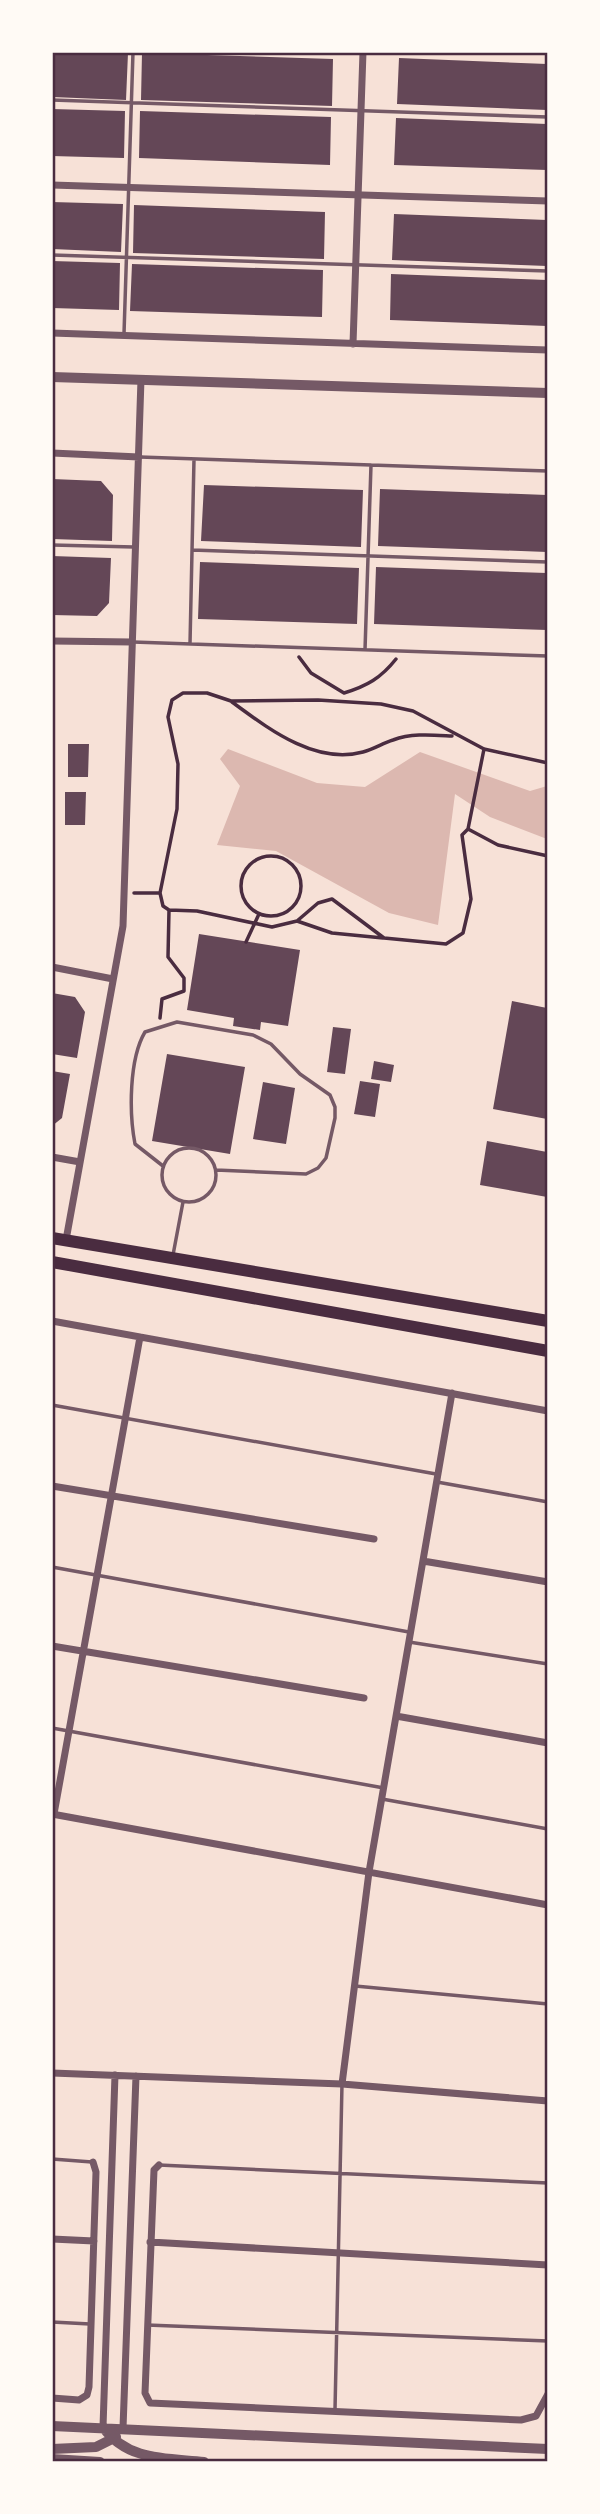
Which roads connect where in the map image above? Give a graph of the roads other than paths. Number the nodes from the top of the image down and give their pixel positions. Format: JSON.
{"nodes":[{"id":1,"x":134,"y":52,"type":"edge"},
{"id":2,"x":363,"y":52,"type":"edge"},
{"id":3,"x":52,"y":100,"type":"edge"},
{"id":4,"x":132,"y":103,"type":"junction"},
{"id":5,"x":361,"y":110,"type":"junction"},
{"id":6,"x":548,"y":117,"type":"edge"},
{"id":7,"x":52,"y":185,"type":"edge"},
{"id":8,"x":129,"y":187,"type":"junction"},
{"id":9,"x":358,"y":195,"type":"junction"},
{"id":10,"x":548,"y":201,"type":"edge"},
{"id":11,"x":52,"y":255,"type":"edge"},
{"id":12,"x":127,"y":257,"type":"junction"},
{"id":13,"x":356,"y":265,"type":"junction"},
{"id":14,"x":548,"y":271,"type":"edge"},
{"id":15,"x":52,"y":333,"type":"edge"},
{"id":16,"x":124,"y":336,"type":"junction"},
{"id":17,"x":353,"y":344,"type":"junction"},
{"id":18,"x":548,"y":350,"type":"edge"},
{"id":19,"x":52,"y":376,"type":"edge"},
{"id":20,"x":141,"y":379,"type":"junction"},
{"id":21,"x":548,"y":393,"type":"edge"},
{"id":22,"x":52,"y":453,"type":"edge"},
{"id":23,"x":139,"y":457,"type":"junction"},
{"id":24,"x":194,"y":459,"type":"junction"},
{"id":25,"x":372,"y":465,"type":"junction"},
{"id":26,"x":548,"y":471,"type":"edge"},
{"id":27,"x":52,"y":545,"type":"edge"},
{"id":28,"x":135,"y":548,"type":"junction"},
{"id":29,"x":192,"y":550,"type":"junction"},
{"id":30,"x":368,"y":556,"type":"junction"},
{"id":31,"x":548,"y":562,"type":"edge"},
{"id":32,"x":52,"y":641,"type":"edge"},
{"id":33,"x":132,"y":642,"type":"junction"},
{"id":34,"x":190,"y":644,"type":"junction"},
{"id":35,"x":365,"y":650,"type":"junction"},
{"id":36,"x":548,"y":656,"type":"edge"},
{"id":37,"x":52,"y":967,"type":"edge"},
{"id":38,"x":113,"y":979,"type":"junction"},
{"id":39,"x":52,"y":1157,"type":"edge"},
{"id":40,"x":80,"y":1162,"type":"junction"},
{"id":41,"x":163,"y":1166,"type":"junction"},
{"id":42,"x":216,"y":1170,"type":"junction"},
{"id":43,"x":183,"y":1202,"type":"junction"},
{"id":44,"x":59,"y":1239,"type":"edge"},
{"id":45,"x":173,"y":1257,"type":"junction"},
{"id":46,"x":52,"y":1262,"type":"edge"},
{"id":47,"x":52,"y":1321,"type":"edge"},
{"id":48,"x":548,"y":1321,"type":"edge"},
{"id":49,"x":140,"y":1337,"type":"junction"},
{"id":50,"x":548,"y":1351,"type":"edge"},
{"id":51,"x":452,"y":1393,"type":"junction"},
{"id":52,"x":52,"y":1405,"type":"edge"},
{"id":53,"x":548,"y":1411,"type":"edge"},
{"id":54,"x":126,"y":1418,"type":"junction"},
{"id":55,"x":437,"y":1478,"type":"junction"},
{"id":56,"x":52,"y":1486,"type":"edge"},
{"id":57,"x":111,"y":1496,"type":"junction"},
{"id":58,"x":548,"y":1502,"type":"edge"},
{"id":59,"x":374,"y":1539,"type":"dead end"},
{"id":60,"x":423,"y":1561,"type":"junction"},
{"id":61,"x":52,"y":1567,"type":"edge"},
{"id":62,"x":97,"y":1575,"type":"junction"},
{"id":63,"x":548,"y":1582,"type":"edge"},
{"id":64,"x":410,"y":1637,"type":"junction"},
{"id":65,"x":52,"y":1646,"type":"edge"},
{"id":66,"x":83,"y":1651,"type":"junction"},
{"id":67,"x":548,"y":1664,"type":"edge"},
{"id":68,"x":364,"y":1698,"type":"dead end"},
{"id":69,"x":396,"y":1716,"type":"junction"},
{"id":70,"x":52,"y":1728,"type":"edge"},
{"id":71,"x":69,"y":1731,"type":"junction"},
{"id":72,"x":548,"y":1743,"type":"edge"},
{"id":73,"x":384,"y":1788,"type":"junction"},
{"id":74,"x":382,"y":1799,"type":"junction"},
{"id":75,"x":53,"y":1814,"type":"edge"},
{"id":76,"x":548,"y":1829,"type":"edge"},
{"id":77,"x":369,"y":1872,"type":"junction"},
{"id":78,"x":548,"y":1905,"type":"edge"},
{"id":79,"x":355,"y":1986,"type":"junction"},
{"id":80,"x":548,"y":2004,"type":"edge"},
{"id":81,"x":52,"y":2073,"type":"edge"},
{"id":82,"x":115,"y":2075,"type":"junction"},
{"id":83,"x":136,"y":2076,"type":"junction"},
{"id":84,"x":342,"y":2084,"type":"junction"},
{"id":85,"x":548,"y":2101,"type":"edge"},
{"id":86,"x":52,"y":2158,"type":"edge"},
{"id":87,"x":93,"y":2162,"type":"joint"},
{"id":88,"x":159,"y":2165,"type":"joint"},
{"id":89,"x":340,"y":2172,"type":"junction"},
{"id":90,"x":548,"y":2182,"type":"edge"},
{"id":91,"x":52,"y":2239,"type":"edge"},
{"id":92,"x":94,"y":2241,"type":"junction"},
{"id":93,"x":150,"y":2242,"type":"junction"},
{"id":94,"x":339,"y":2253,"type":"junction"},
{"id":95,"x":548,"y":2265,"type":"edge"},
{"id":96,"x":52,"y":2322,"type":"edge"},
{"id":97,"x":92,"y":2324,"type":"junction"},
{"id":98,"x":146,"y":2325,"type":"junction"},
{"id":99,"x":337,"y":2334,"type":"junction"},
{"id":100,"x":548,"y":2341,"type":"edge"},
{"id":101,"x":548,"y":2394,"type":"edge"},
{"id":102,"x":52,"y":2398,"type":"edge"},
{"id":103,"x":335,"y":2410,"type":"junction"},
{"id":104,"x":52,"y":2426,"type":"edge"},
{"id":105,"x":103,"y":2427,"type":"junction"},
{"id":106,"x":122,"y":2428,"type":"junction"},
{"id":107,"x":113,"y":2439,"type":"junction"},
{"id":108,"x":52,"y":2449,"type":"edge"},
{"id":109,"x":548,"y":2449,"type":"edge"},
{"id":110,"x":52,"y":2459,"type":"edge"},
{"id":111,"x":100,"y":2462,"type":"edge"},
{"id":112,"x":204,"y":2462,"type":"edge"}],
"edges":[{"from":1,"to":4,"type":"lane"},
{"from":2,"to":5,"type":"street"},
{"from":3,"to":4,"type":"lane"},
{"from":4,"to":5,"type":"lane"},
{"from":4,"to":8,"type":"lane"},
{"from":5,"to":6,"type":"lane"},
{"from":5,"to":9,"type":"street"},
{"from":7,"to":8,"type":"street"},
{"from":8,"to":9,"type":"street"},
{"from":8,"to":12,"type":"lane"},
{"from":9,"to":10,"type":"street"},
{"from":9,"to":13,"type":"street"},
{"from":11,"to":12,"type":"lane"},
{"from":12,"to":13,"type":"lane"},
{"from":12,"to":16,"type":"lane"},
{"from":13,"to":14,"type":"lane"},
{"from":13,"to":17,"type":"street"},
{"from":15,"to":16,"type":"street"},
{"from":16,"to":17,"type":"street"},
{"from":17,"to":18,"type":"street"},
{"from":19,"to":20,"type":"street"},
{"from":20,"to":21,"type":"street"},
{"from":20,"to":23,"type":"street"},
{"from":22,"to":23,"type":"street"},
{"from":23,"to":24,"type":"lane"},
{"from":23,"to":28,"type":"street"},
{"from":24,"to":25,"type":"lane"},
{"from":24,"to":29,"type":"lane"},
{"from":25,"to":26,"type":"lane"},
{"from":25,"to":30,"type":"lane"},
{"from":27,"to":28,"type":"lane"},
{"from":28,"to":33,"type":"street"},
{"from":29,"to":30,"type":"lane"},
{"from":29,"to":34,"type":"lane"},
{"from":30,"to":31,"type":"lane"},
{"from":30,"to":35,"type":"lane"},
{"from":32,"to":33,"type":"street"},
{"from":33,"to":34,"type":"lane"},
{"from":33,"to":38,"type":"street"},
{"from":34,"to":35,"type":"lane"},
{"from":35,"to":36,"type":"lane"},
{"from":37,"to":38,"type":"street"},
{"from":38,"to":40,"type":"street"},
{"from":39,"to":40,"type":"street"},
{"from":40,"to":44,"type":"street"},
{"from":41,"to":42,"type":"lane"},
{"from":41,"to":42,"type":"lane"},
{"from":41,"to":43,"type":"lane"},
{"from":42,"to":43,"type":"lane"},
{"from":43,"to":45,"type":"lane"},
{"from":44,"to":45,"type":"main road"},
{"from":45,"to":48,"type":"main road"},
{"from":46,"to":50,"type":"main road"},
{"from":47,"to":49,"type":"street"},
{"from":49,"to":51,"type":"street"},
{"from":49,"to":54,"type":"street"},
{"from":51,"to":53,"type":"street"},
{"from":51,"to":55,"type":"street"},
{"from":52,"to":54,"type":"lane"},
{"from":54,"to":55,"type":"lane"},
{"from":54,"to":57,"type":"street"},
{"from":55,"to":58,"type":"lane"},
{"from":55,"to":60,"type":"street"},
{"from":56,"to":57,"type":"street"},
{"from":57,"to":59,"type":"street"},
{"from":57,"to":62,"type":"street"},
{"from":60,"to":63,"type":"street"},
{"from":60,"to":64,"type":"street"},
{"from":61,"to":62,"type":"lane"},
{"from":62,"to":64,"type":"lane"},
{"from":62,"to":66,"type":"street"},
{"from":64,"to":67,"type":"lane"},
{"from":64,"to":69,"type":"street"},
{"from":65,"to":66,"type":"street"},
{"from":66,"to":68,"type":"street"},
{"from":66,"to":71,"type":"street"},
{"from":69,"to":72,"type":"street"},
{"from":69,"to":73,"type":"street"},
{"from":70,"to":71,"type":"lane"},
{"from":71,"to":73,"type":"lane"},
{"from":71,"to":75,"type":"street"},
{"from":73,"to":74,"type":"street"},
{"from":74,"to":76,"type":"lane"},
{"from":74,"to":77,"type":"street"},
{"from":75,"to":77,"type":"street"},
{"from":77,"to":78,"type":"street"},
{"from":77,"to":79,"type":"street"},
{"from":79,"to":80,"type":"lane"},
{"from":79,"to":84,"type":"street"},
{"from":81,"to":82,"type":"street"},
{"from":82,"to":83,"type":"street"},
{"from":82,"to":105,"type":"street"},
{"from":83,"to":84,"type":"street"},
{"from":83,"to":106,"type":"street"},
{"from":84,"to":85,"type":"street"},
{"from":84,"to":89,"type":"lane"},
{"from":86,"to":87,"type":"lane"},
{"from":87,"to":92,"type":"street"},
{"from":88,"to":89,"type":"lane"},
{"from":88,"to":93,"type":"street"},
{"from":89,"to":90,"type":"lane"},
{"from":89,"to":94,"type":"lane"},
{"from":91,"to":92,"type":"street"},
{"from":92,"to":97,"type":"street"},
{"from":93,"to":94,"type":"street"},
{"from":93,"to":98,"type":"street"},
{"from":94,"to":95,"type":"street"},
{"from":94,"to":99,"type":"lane"},
{"from":96,"to":97,"type":"lane"},
{"from":97,"to":102,"type":"street"},
{"from":98,"to":99,"type":"lane"},
{"from":98,"to":103,"type":"street"},
{"from":99,"to":100,"type":"lane"},
{"from":99,"to":103,"type":"lane"},
{"from":101,"to":103,"type":"street"},
{"from":104,"to":105,"type":"street"},
{"from":105,"to":106,"type":"street"},
{"from":105,"to":107,"type":"street"},
{"from":106,"to":107,"type":"street"},
{"from":106,"to":109,"type":"street"},
{"from":107,"to":108,"type":"street"},
{"from":107,"to":112,"type":"street"},
{"from":110,"to":111,"type":"street"}]}
